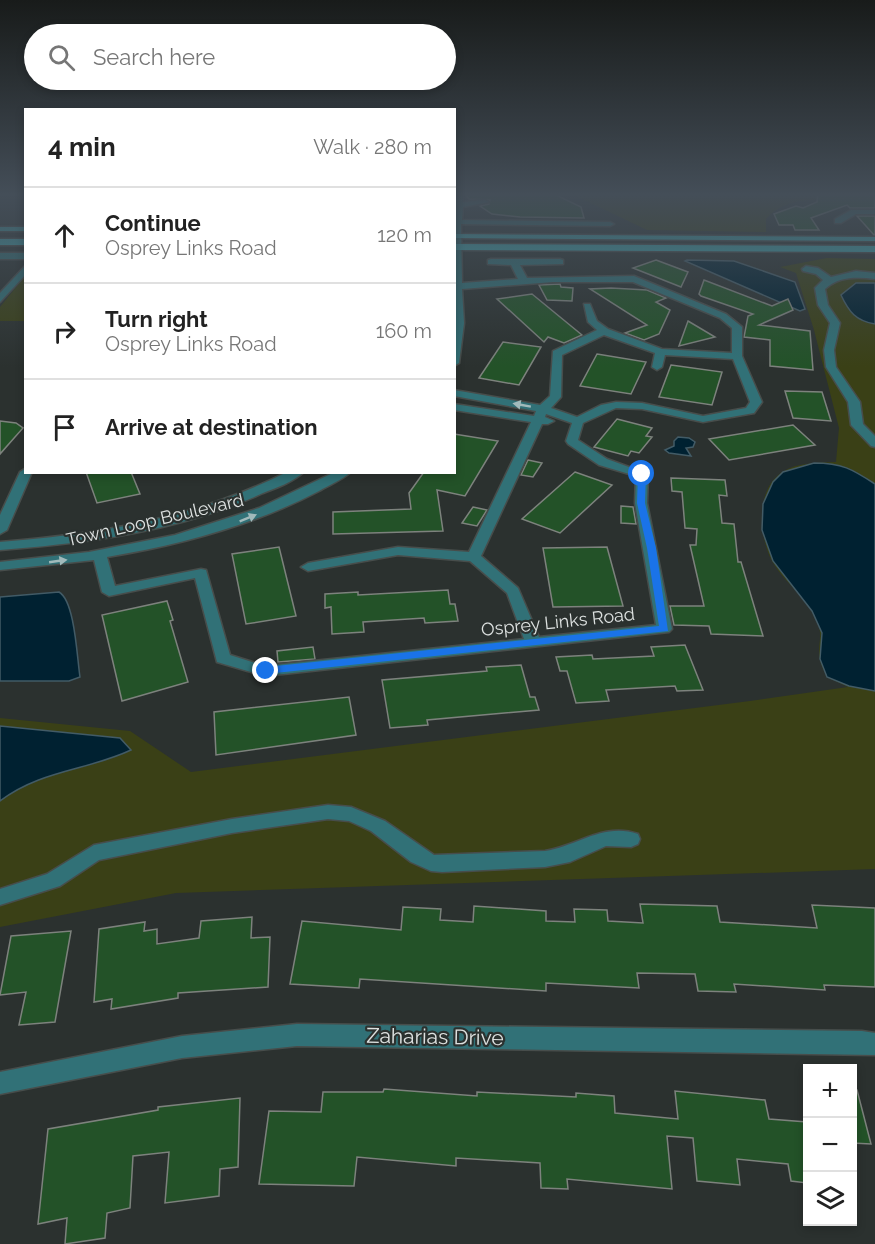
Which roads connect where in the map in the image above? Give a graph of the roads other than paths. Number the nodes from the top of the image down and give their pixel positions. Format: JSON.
{"nodes":[{"id":1,"x":456,"y":251,"type":"edge"},
{"id":2,"x":0,"y":256,"type":"edge"},
{"id":3,"x":24,"y":256,"type":"edge"},
{"id":4,"x":491,"y":262,"type":"dead end"},
{"id":5,"x":514,"y":262,"type":"junction"},
{"id":6,"x":560,"y":262,"type":"dead end"},
{"id":7,"x":24,"y":270,"type":"edge"},
{"id":8,"x":817,"y":272,"type":"dead end"},
{"id":9,"x":875,"y":276,"type":"edge"},
{"id":10,"x":829,"y":280,"type":"junction"},
{"id":11,"x":524,"y":282,"type":"junction"},
{"id":12,"x":459,"y":286,"type":"junction"},
{"id":13,"x":5,"y":288,"type":"edge"},
{"id":14,"x":0,"y":299,"type":"edge"},
{"id":15,"x":587,"y":306,"type":"dead end"},
{"id":16,"x":457,"y":313,"type":"edge"},
{"id":17,"x":456,"y":330,"type":"edge"},
{"id":18,"x":604,"y":331,"type":"junction"},
{"id":19,"x":661,"y":352,"type":"junction"},
{"id":20,"x":737,"y":356,"type":"junction"},
{"id":21,"x":657,"y":367,"type":"dead end"},
{"id":22,"x":456,"y":393,"type":"edge"},
{"id":23,"x":456,"y":407,"type":"edge"},
{"id":24,"x":543,"y":409,"type":"junction"},
{"id":25,"x":538,"y":421,"type":"junction"},
{"id":26,"x":578,"y":421,"type":"junction"},
{"id":27,"x":875,"y":443,"type":"edge"},
{"id":28,"x":25,"y":474,"type":"edge"},
{"id":29,"x":341,"y":474,"type":"edge"},
{"id":30,"x":279,"y":476,"type":"edge"},
{"id":31,"x":304,"y":495,"type":"junction"},
{"id":32,"x":0,"y":530,"type":"edge"},
{"id":33,"x":0,"y":546,"type":"edge"},
{"id":34,"x":100,"y":555,"type":"junction"},
{"id":35,"x":474,"y":556,"type":"junction"},
{"id":36,"x":0,"y":566,"type":"edge"},
{"id":37,"x":308,"y":567,"type":"dead end"},
{"id":38,"x":533,"y":642,"type":"junction"},
{"id":39,"x":631,"y":839,"type":"dead end"},
{"id":40,"x":0,"y":897,"type":"edge"},
{"id":41,"x":875,"y":1044,"type":"edge"},
{"id":42,"x":0,"y":1083,"type":"edge"}],
"edges":[{"from":1,"to":12,"type":"street"},
{"from":2,"to":3,"type":"street"},
{"from":4,"to":5,"type":"street"},
{"from":5,"to":6,"type":"street"},
{"from":5,"to":11,"type":"street"},
{"from":7,"to":13,"type":"street"},
{"from":8,"to":10,"type":"street"},
{"from":9,"to":10,"type":"street"},
{"from":10,"to":27,"type":"street"},
{"from":11,"to":12,"type":"street"},
{"from":11,"to":20,"type":"street"},
{"from":12,"to":16,"type":"street"},
{"from":13,"to":14,"type":"street"},
{"from":15,"to":18,"type":"street"},
{"from":16,"to":17,"type":"street"},
{"from":18,"to":19,"type":"street"},
{"from":18,"to":24,"type":"street"},
{"from":19,"to":20,"type":"street"},
{"from":19,"to":21,"type":"street"},
{"from":20,"to":26,"type":"street"},
{"from":24,"to":22,"type":"street","one_way":true},
{"from":23,"to":25,"type":"street"},
{"from":24,"to":25,"type":"street"},
{"from":24,"to":26,"type":"street"},
{"from":25,"to":26,"type":"street"},
{"from":25,"to":35,"type":"street"},
{"from":26,"to":38,"type":"street","name":"Osprey Links Road"},
{"from":28,"to":32,"type":"street"},
{"from":29,"to":31,"type":"street","name":"Town Loop Boulevard"},
{"from":30,"to":31,"type":"street"},
{"from":30,"to":33,"type":"street","name":"Town Loop Boulevard"},
{"from":34,"to":31,"type":"street","name":"Town Loop Boulevard","one_way":true},
{"from":36,"to":34,"type":"street","name":"Town Loop Boulevard","one_way":true},
{"from":34,"to":38,"type":"street","name":"Osprey Links Road"},
{"from":35,"to":37,"type":"street"},
{"from":35,"to":38,"type":"street"},
{"from":39,"to":40,"type":"street"},
{"from":41,"to":42,"type":"street","name":"Zaharias Drive"}]}
